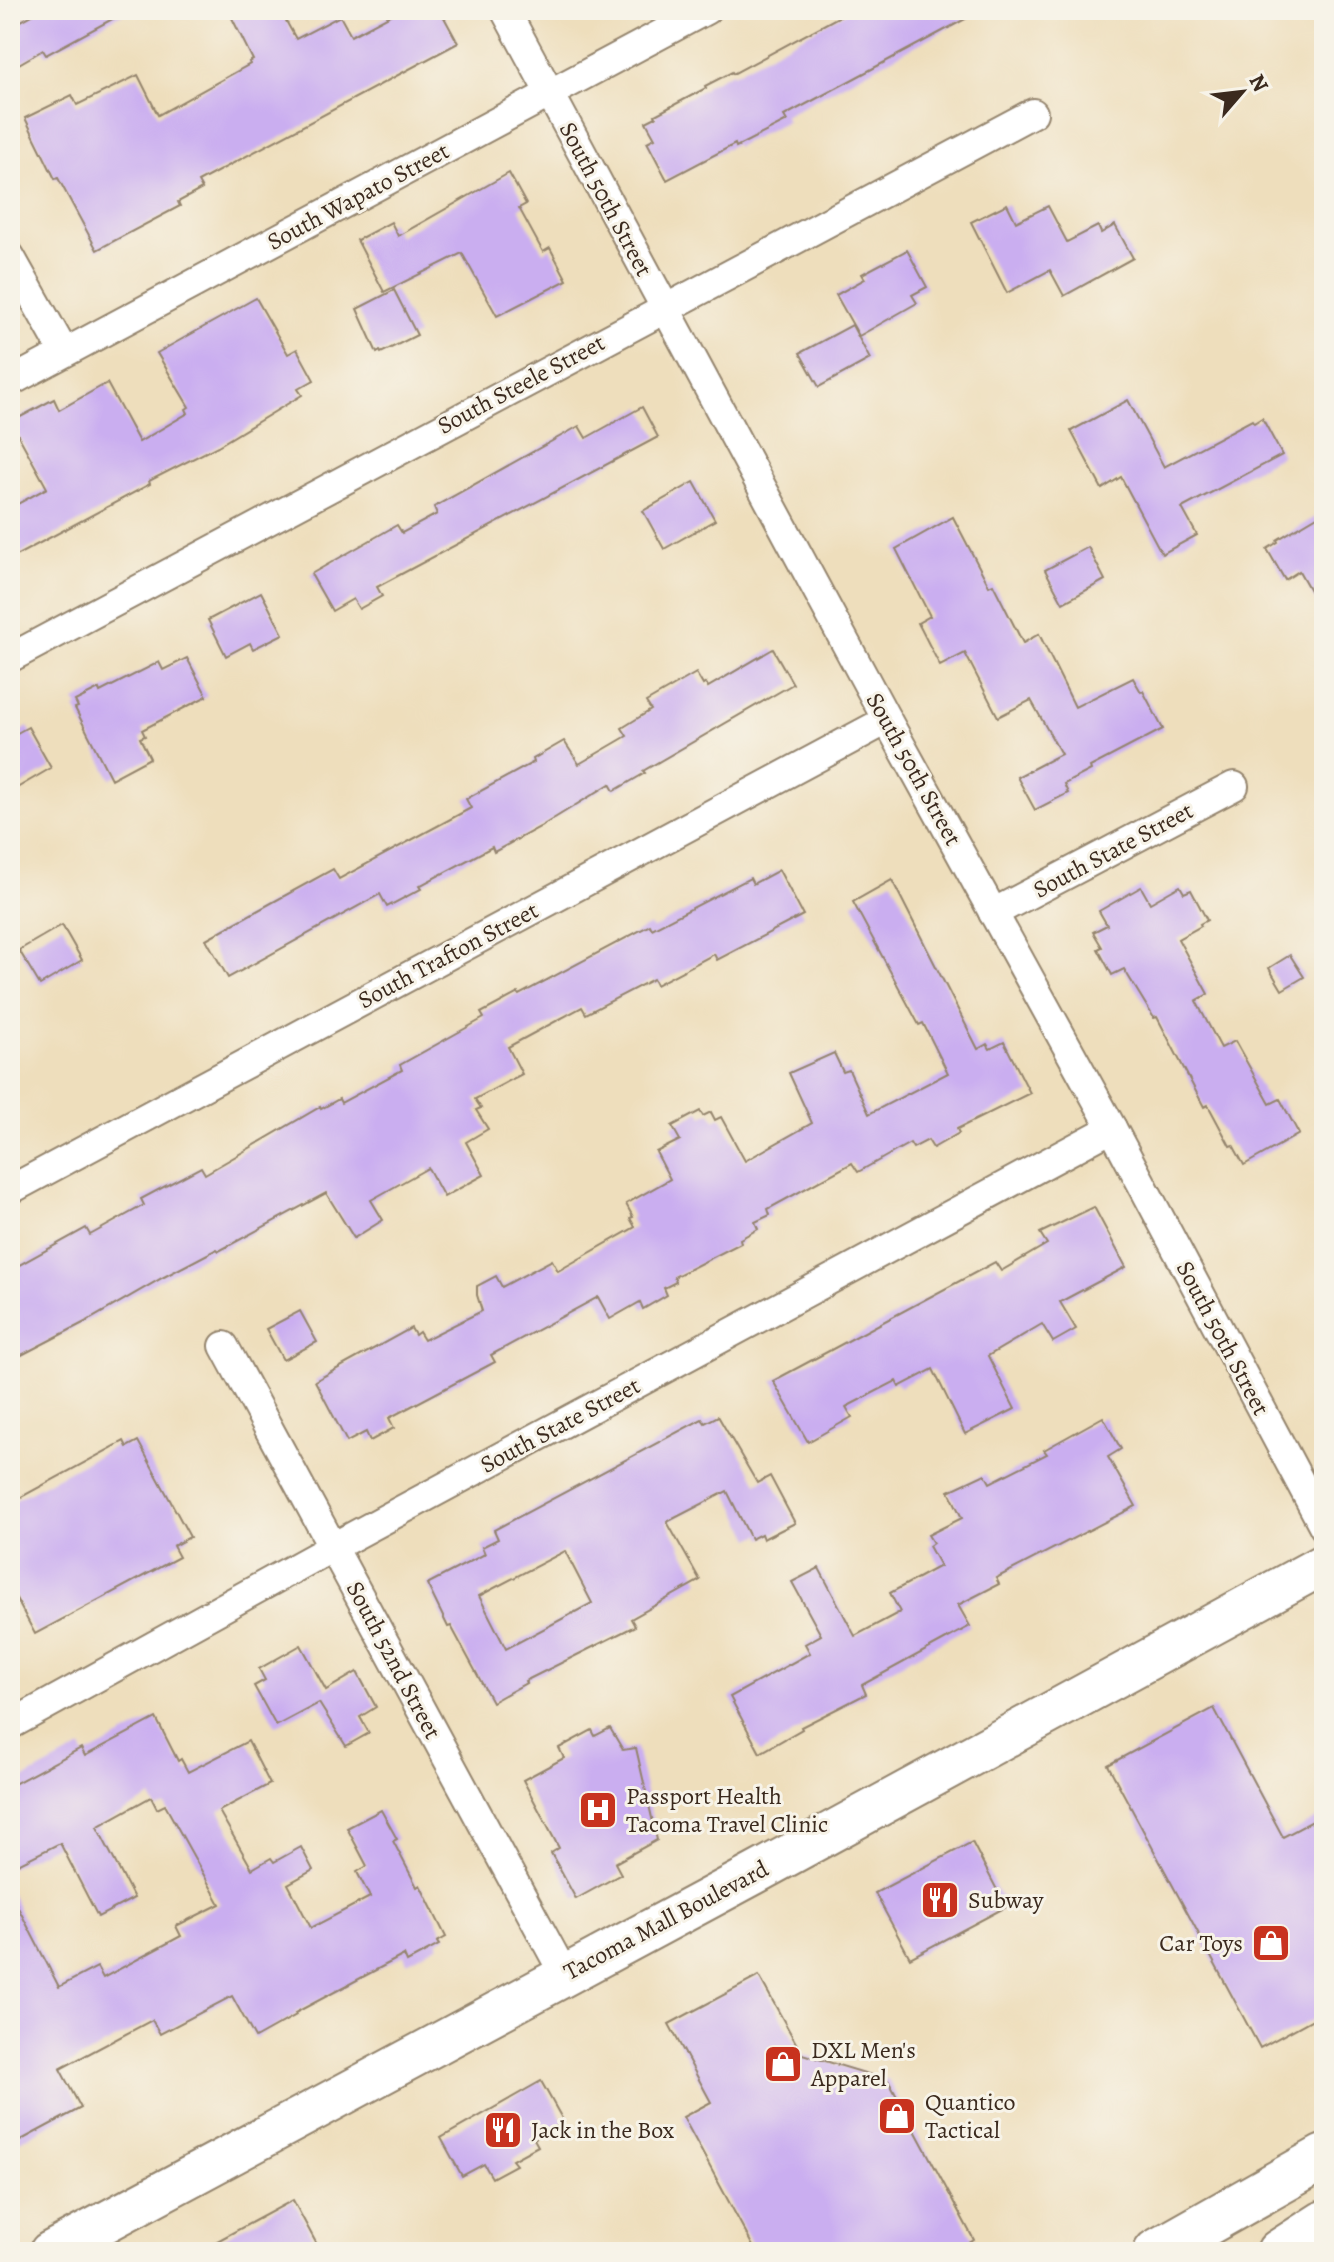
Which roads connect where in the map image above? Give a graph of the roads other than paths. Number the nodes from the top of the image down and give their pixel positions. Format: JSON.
{"nodes":[{"id":1,"x":505,"y":10,"type":"edge"},
{"id":2,"x":706,"y":10,"type":"edge"},
{"id":3,"x":549,"y":94,"type":"junction"},
{"id":4,"x":1033,"y":113,"type":"dead end"},
{"id":5,"x":10,"y":256,"type":"edge"},
{"id":6,"x":664,"y":307,"type":"junction"},
{"id":7,"x":64,"y":352,"type":"junction"},
{"id":8,"x":10,"y":382,"type":"edge"},
{"id":9,"x":10,"y":658,"type":"edge"},
{"id":10,"x":887,"y":720,"type":"junction"},
{"id":11,"x":1234,"y":786,"type":"dead end"},
{"id":12,"x":993,"y":913,"type":"junction"},
{"id":13,"x":1112,"y":1128,"type":"junction"},
{"id":14,"x":10,"y":1190,"type":"edge"},
{"id":15,"x":224,"y":1346,"type":"dead end"},
{"id":16,"x":1324,"y":1527,"type":"edge"},
{"id":17,"x":333,"y":1547,"type":"junction"},
{"id":18,"x":1324,"y":1564,"type":"edge"},
{"id":19,"x":10,"y":1725,"type":"edge"},
{"id":20,"x":564,"y":1974,"type":"junction"},
{"id":21,"x":1324,"y":2157,"type":"edge"},
{"id":22,"x":1324,"y":2223,"type":"edge"},
{"id":23,"x":50,"y":2252,"type":"edge"},
{"id":24,"x":1156,"y":2252,"type":"edge"},
{"id":25,"x":1279,"y":2252,"type":"edge"}],
"edges":[{"from":1,"to":3,"type":"street","name":"South 50th Street"},
{"from":2,"to":3,"type":"street","name":"South Wapato Street"},
{"from":3,"to":6,"type":"street","name":"South 50th Street"},
{"from":3,"to":7,"type":"street","name":"South Wapato Street"},
{"from":4,"to":6,"type":"street","name":"South Steele Street"},
{"from":5,"to":7,"type":"street"},
{"from":6,"to":9,"type":"street","name":"South Steele Street"},
{"from":6,"to":10,"type":"street","name":"South 50th Street"},
{"from":7,"to":8,"type":"street","name":"South Wapato Street"},
{"from":10,"to":12,"type":"street","name":"South 50th Street"},
{"from":10,"to":14,"type":"street","name":"South Trafton Street"},
{"from":11,"to":12,"type":"street","name":"South State Street"},
{"from":12,"to":13,"type":"street","name":"South 50th Street"},
{"from":13,"to":16,"type":"street","name":"South 50th Street"},
{"from":13,"to":17,"type":"street","name":"South State Street"},
{"from":15,"to":17,"type":"street","name":"South 52nd Street"},
{"from":17,"to":19,"type":"street","name":"South State Street"},
{"from":17,"to":20,"type":"street","name":"South 52nd Street"},
{"from":18,"to":20,"type":"main road","name":"Tacoma Mall Boulevard"},
{"from":20,"to":23,"type":"main road","name":"Tacoma Mall Boulevard"},
{"from":21,"to":24,"type":"highway"},
{"from":22,"to":25,"type":"highway"}]}
